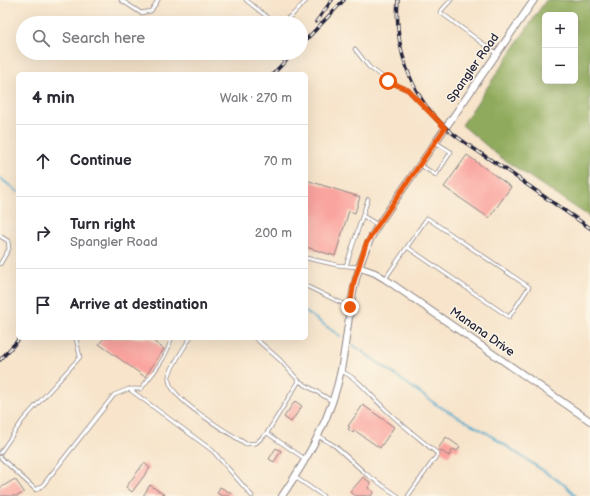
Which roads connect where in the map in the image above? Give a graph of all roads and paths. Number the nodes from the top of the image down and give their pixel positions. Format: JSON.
{"nodes":[{"id":1,"x":122,"y":0,"type":"edge"},
{"id":2,"x":158,"y":0,"type":"edge"},
{"id":3,"x":246,"y":0,"type":"edge"},
{"id":4,"x":307,"y":0,"type":"edge"},
{"id":5,"x":451,"y":0,"type":"edge"},
{"id":6,"x":534,"y":0,"type":"edge"},
{"id":7,"x":267,"y":16,"type":"edge"},
{"id":8,"x":291,"y":16,"type":"edge"},
{"id":9,"x":355,"y":48,"type":"dead end"},
{"id":10,"x":497,"y":54,"type":"junction"},
{"id":11,"x":445,"y":128,"type":"junction"},
{"id":12,"x":435,"y":142,"type":"junction"},
{"id":13,"x":420,"y":164,"type":"junction"},
{"id":14,"x":368,"y":199,"type":"dead end"},
{"id":15,"x":363,"y":216,"type":"junction"},
{"id":16,"x":378,"y":225,"type":"junction"},
{"id":17,"x":0,"y":236,"type":"edge"},
{"id":18,"x":408,"y":247,"type":"junction"},
{"id":19,"x":308,"y":258,"type":"edge"},
{"id":20,"x":0,"y":264,"type":"edge"},
{"id":21,"x":346,"y":266,"type":"junction"},
{"id":22,"x":358,"y":267,"type":"junction"},
{"id":23,"x":385,"y":279,"type":"junction"},
{"id":24,"x":308,"y":287,"type":"edge"},
{"id":25,"x":350,"y":307,"type":"junction"},
{"id":26,"x":76,"y":340,"type":"edge"},
{"id":27,"x":171,"y":340,"type":"edge"},
{"id":28,"x":189,"y":340,"type":"edge"},
{"id":29,"x":257,"y":340,"type":"edge"},
{"id":30,"x":340,"y":371,"type":"junction"},
{"id":31,"x":299,"y":381,"type":"junction"},
{"id":32,"x":129,"y":389,"type":"junction"},
{"id":33,"x":332,"y":401,"type":"junction"},
{"id":34,"x":590,"y":421,"type":"edge"},
{"id":35,"x":267,"y":433,"type":"junction"},
{"id":36,"x":318,"y":435,"type":"junction"},
{"id":37,"x":0,"y":453,"type":"edge"},
{"id":38,"x":0,"y":457,"type":"edge"},
{"id":39,"x":305,"y":459,"type":"junction"},
{"id":40,"x":295,"y":477,"type":"junction"},
{"id":41,"x":252,"y":496,"type":"edge"},
{"id":42,"x":282,"y":496,"type":"edge"},
{"id":43,"x":323,"y":496,"type":"edge"},
{"id":44,"x":398,"y":496,"type":"edge"},
{"id":45,"x":408,"y":496,"type":"edge"}],
"edges":[{"from":1,"to":2,"type":"lane"},
{"from":3,"to":7,"type":"lane"},
{"from":4,"to":8,"type":"lane"},
{"from":5,"to":10,"type":"lane"},
{"from":6,"to":10,"type":"street","name":"Spangler Road"},
{"from":9,"to":11,"type":"lane"},
{"from":10,"to":11,"type":"street","name":"Spangler Road"},
{"from":11,"to":12,"type":"street","name":"Spangler Road"},
{"from":12,"to":13,"type":"street","name":"Spangler Road"},
{"from":12,"to":13,"type":"lane"},
{"from":13,"to":16,"type":"street","name":"Spangler Road"},
{"from":14,"to":15,"type":"lane"},
{"from":15,"to":16,"type":"lane"},
{"from":15,"to":21,"type":"lane"},
{"from":16,"to":22,"type":"street","name":"Spangler Road"},
{"from":17,"to":20,"type":"lane"},
{"from":18,"to":18,"type":"lane"},
{"from":18,"to":23,"type":"lane"},
{"from":19,"to":21,"type":"lane"},
{"from":21,"to":22,"type":"lane"},
{"from":22,"to":23,"type":"street","name":"Manana Drive"},
{"from":22,"to":25,"type":"street","name":"Spangler Road"},
{"from":23,"to":34,"type":"street","name":"Manana Drive"},
{"from":24,"to":25,"type":"lane"},
{"from":25,"to":30,"type":"street","name":"Spangler Road"},
{"from":26,"to":37,"type":"lane"},
{"from":27,"to":32,"type":"lane"},
{"from":28,"to":35,"type":"lane"},
{"from":29,"to":31,"type":"lane"},
{"from":30,"to":33,"type":"street","name":"Spangler Road"},
{"from":30,"to":45,"type":"lane"},
{"from":31,"to":33,"type":"lane"},
{"from":31,"to":35,"type":"lane"},
{"from":32,"to":38,"type":"lane"},
{"from":32,"to":41,"type":"lane"},
{"from":33,"to":36,"type":"street","name":"Spangler Road"},
{"from":35,"to":39,"type":"lane"},
{"from":36,"to":39,"type":"street","name":"Spangler Road"},
{"from":36,"to":44,"type":"lane"},
{"from":39,"to":40,"type":"street","name":"Spangler Road"},
{"from":40,"to":42,"type":"street","name":"Spangler Road"},
{"from":40,"to":43,"type":"lane"}]}
